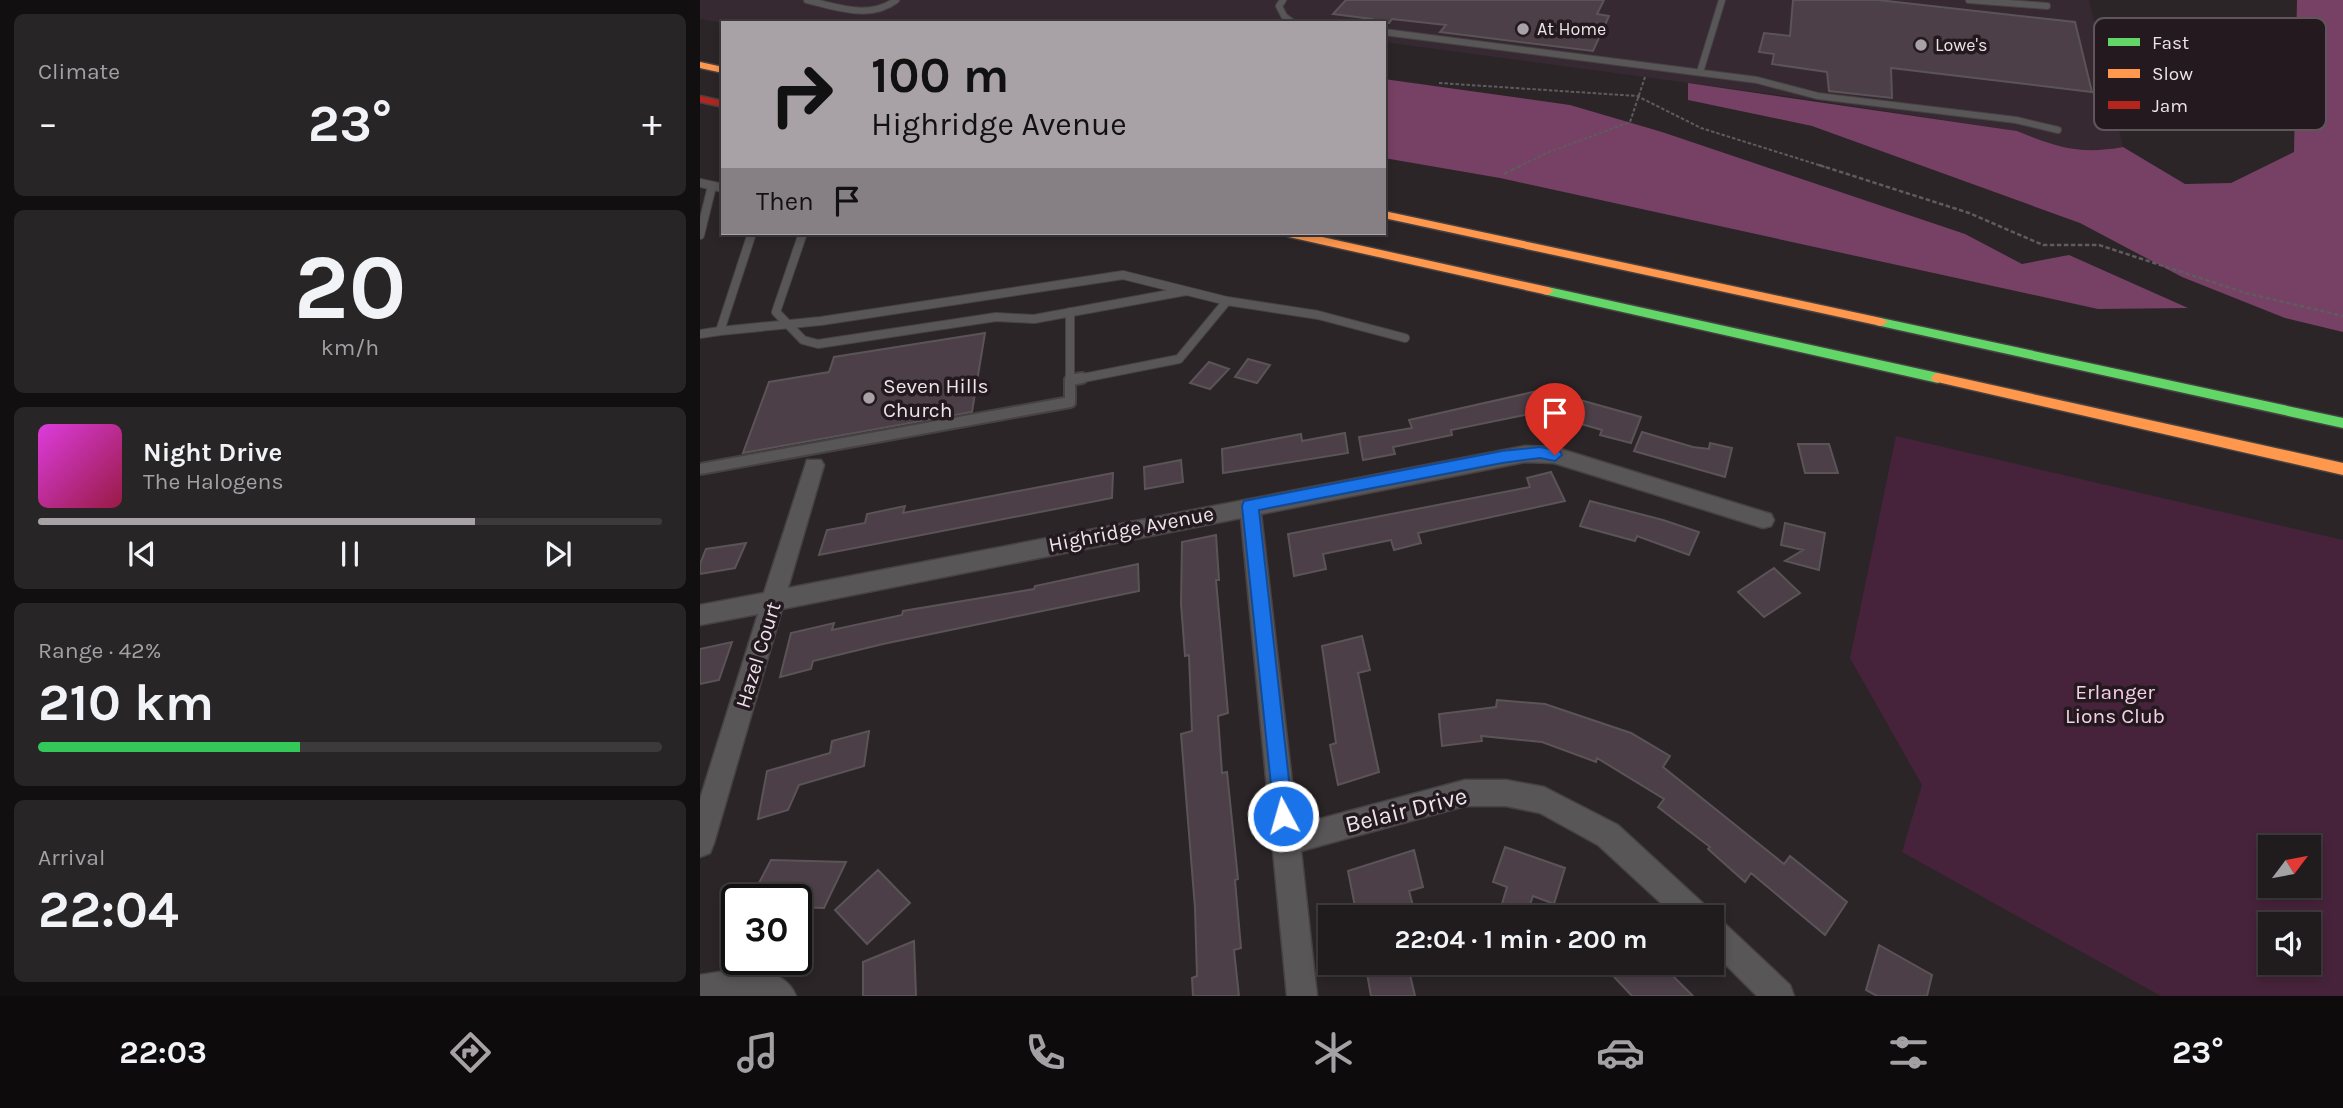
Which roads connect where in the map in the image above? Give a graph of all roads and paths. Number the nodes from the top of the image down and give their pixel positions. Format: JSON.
{"nodes":[{"id":1,"x":807,"y":0,"type":"edge"},
{"id":2,"x":896,"y":0,"type":"edge"},
{"id":3,"x":1283,"y":0,"type":"edge"},
{"id":4,"x":1721,"y":0,"type":"edge"},
{"id":5,"x":1969,"y":0,"type":"edge"},
{"id":6,"x":2047,"y":6,"type":"dead end"},
{"id":7,"x":1290,"y":21,"type":"edge"},
{"id":8,"x":1386,"y":32,"type":"edge"},
{"id":9,"x":700,"y":65,"type":"edge"},
{"id":10,"x":1649,"y":65,"type":"junction"},
{"id":11,"x":721,"y":70,"type":"edge"},
{"id":12,"x":1700,"y":72,"type":"junction"},
{"id":13,"x":1439,"y":83,"type":"dead end"},
{"id":14,"x":1637,"y":96,"type":"junction"},
{"id":15,"x":700,"y":99,"type":"edge"},
{"id":16,"x":721,"y":104,"type":"edge"},
{"id":17,"x":700,"y":115,"type":"edge"},
{"id":18,"x":721,"y":117,"type":"edge"},
{"id":19,"x":2058,"y":130,"type":"dead end"},
{"id":20,"x":1504,"y":174,"type":"dead end"},
{"id":21,"x":700,"y":183,"type":"edge"},
{"id":22,"x":712,"y":186,"type":"junction"},
{"id":23,"x":721,"y":188,"type":"edge"},
{"id":24,"x":1386,"y":214,"type":"edge"},
{"id":25,"x":700,"y":235,"type":"edge"},
{"id":26,"x":751,"y":235,"type":"edge"},
{"id":27,"x":802,"y":235,"type":"edge"},
{"id":28,"x":1298,"y":235,"type":"edge"},
{"id":29,"x":1188,"y":291,"type":"junction"},
{"id":30,"x":999,"y":294,"type":"junction"},
{"id":31,"x":1227,"y":301,"type":"junction"},
{"id":32,"x":1070,"y":312,"type":"junction"},
{"id":33,"x":2343,"y":316,"type":"edge"},
{"id":34,"x":996,"y":317,"type":"junction"},
{"id":35,"x":789,"y":321,"type":"junction"},
{"id":36,"x":720,"y":331,"type":"junction"},
{"id":37,"x":700,"y":334,"type":"edge"},
{"id":38,"x":1405,"y":338,"type":"dead end"},
{"id":39,"x":2014,"y":350,"type":"junction"},
{"id":40,"x":1070,"y":380,"type":"junction"},
{"id":41,"x":2343,"y":407,"type":"edge"},
{"id":42,"x":2343,"y":424,"type":"edge"},
{"id":43,"x":816,"y":457,"type":"junction"},
{"id":44,"x":700,"y":469,"type":"edge"},
{"id":45,"x":2343,"y":469,"type":"edge"},
{"id":46,"x":1250,"y":506,"type":"junction"},
{"id":47,"x":1763,"y":520,"type":"dead end"},
{"id":48,"x":775,"y":600,"type":"junction"},
{"id":49,"x":700,"y":615,"type":"edge"},
{"id":50,"x":1285,"y":842,"type":"junction"},
{"id":51,"x":700,"y":843,"type":"edge"},
{"id":52,"x":1684,"y":905,"type":"edge"},
{"id":53,"x":1724,"y":943,"type":"edge"},
{"id":54,"x":700,"y":990,"type":"edge"},
{"id":55,"x":781,"y":996,"type":"edge"},
{"id":56,"x":1301,"y":996,"type":"edge"},
{"id":57,"x":1779,"y":996,"type":"edge"}],
"edges":[{"from":1,"to":2,"type":"lane"},
{"from":3,"to":7,"type":"lane"},
{"from":4,"to":12,"type":"lane"},
{"from":5,"to":6,"type":"lane"},
{"from":8,"to":10,"type":"lane"},
{"from":9,"to":11,"type":"highway"},
{"from":10,"to":12,"type":"lane"},
{"from":10,"to":14,"type":"path"},
{"from":12,"to":19,"type":"lane"},
{"from":13,"to":14,"type":"path"},
{"from":14,"to":20,"type":"path"},
{"from":14,"to":33,"type":"path"},
{"from":15,"to":16,"type":"highway"},
{"from":17,"to":18,"type":"highway"},
{"from":21,"to":22,"type":"lane"},
{"from":22,"to":23,"type":"lane"},
{"from":22,"to":25,"type":"lane"},
{"from":24,"to":39,"type":"highway"},
{"from":26,"to":36,"type":"lane"},
{"from":27,"to":35,"type":"lane"},
{"from":28,"to":45,"type":"highway"},
{"from":29,"to":30,"type":"lane"},
{"from":29,"to":31,"type":"lane"},
{"from":29,"to":32,"type":"lane"},
{"from":30,"to":34,"type":"lane"},
{"from":30,"to":35,"type":"lane"},
{"from":31,"to":38,"type":"lane"},
{"from":31,"to":40,"type":"lane"},
{"from":32,"to":34,"type":"lane"},
{"from":32,"to":40,"type":"lane"},
{"from":34,"to":35,"type":"lane"},
{"from":35,"to":36,"type":"lane"},
{"from":36,"to":37,"type":"lane"},
{"from":39,"to":41,"type":"highway"},
{"from":39,"to":42,"type":"highway"},
{"from":40,"to":43,"type":"lane"},
{"from":43,"to":44,"type":"lane"},
{"from":43,"to":48,"type":"street","name":"Hazel Court"},
{"from":46,"to":47,"type":"street","name":"Highridge Avenue"},
{"from":46,"to":48,"type":"street","name":"Highridge Avenue"},
{"from":46,"to":50,"type":"street"},
{"from":48,"to":49,"type":"street","name":"Highridge Avenue"},
{"from":48,"to":51,"type":"street","name":"Hazel Court"},
{"from":50,"to":52,"type":"street","name":"Belair Drive"},
{"from":50,"to":56,"type":"street"},
{"from":53,"to":57,"type":"street"},
{"from":54,"to":55,"type":"street"}]}
